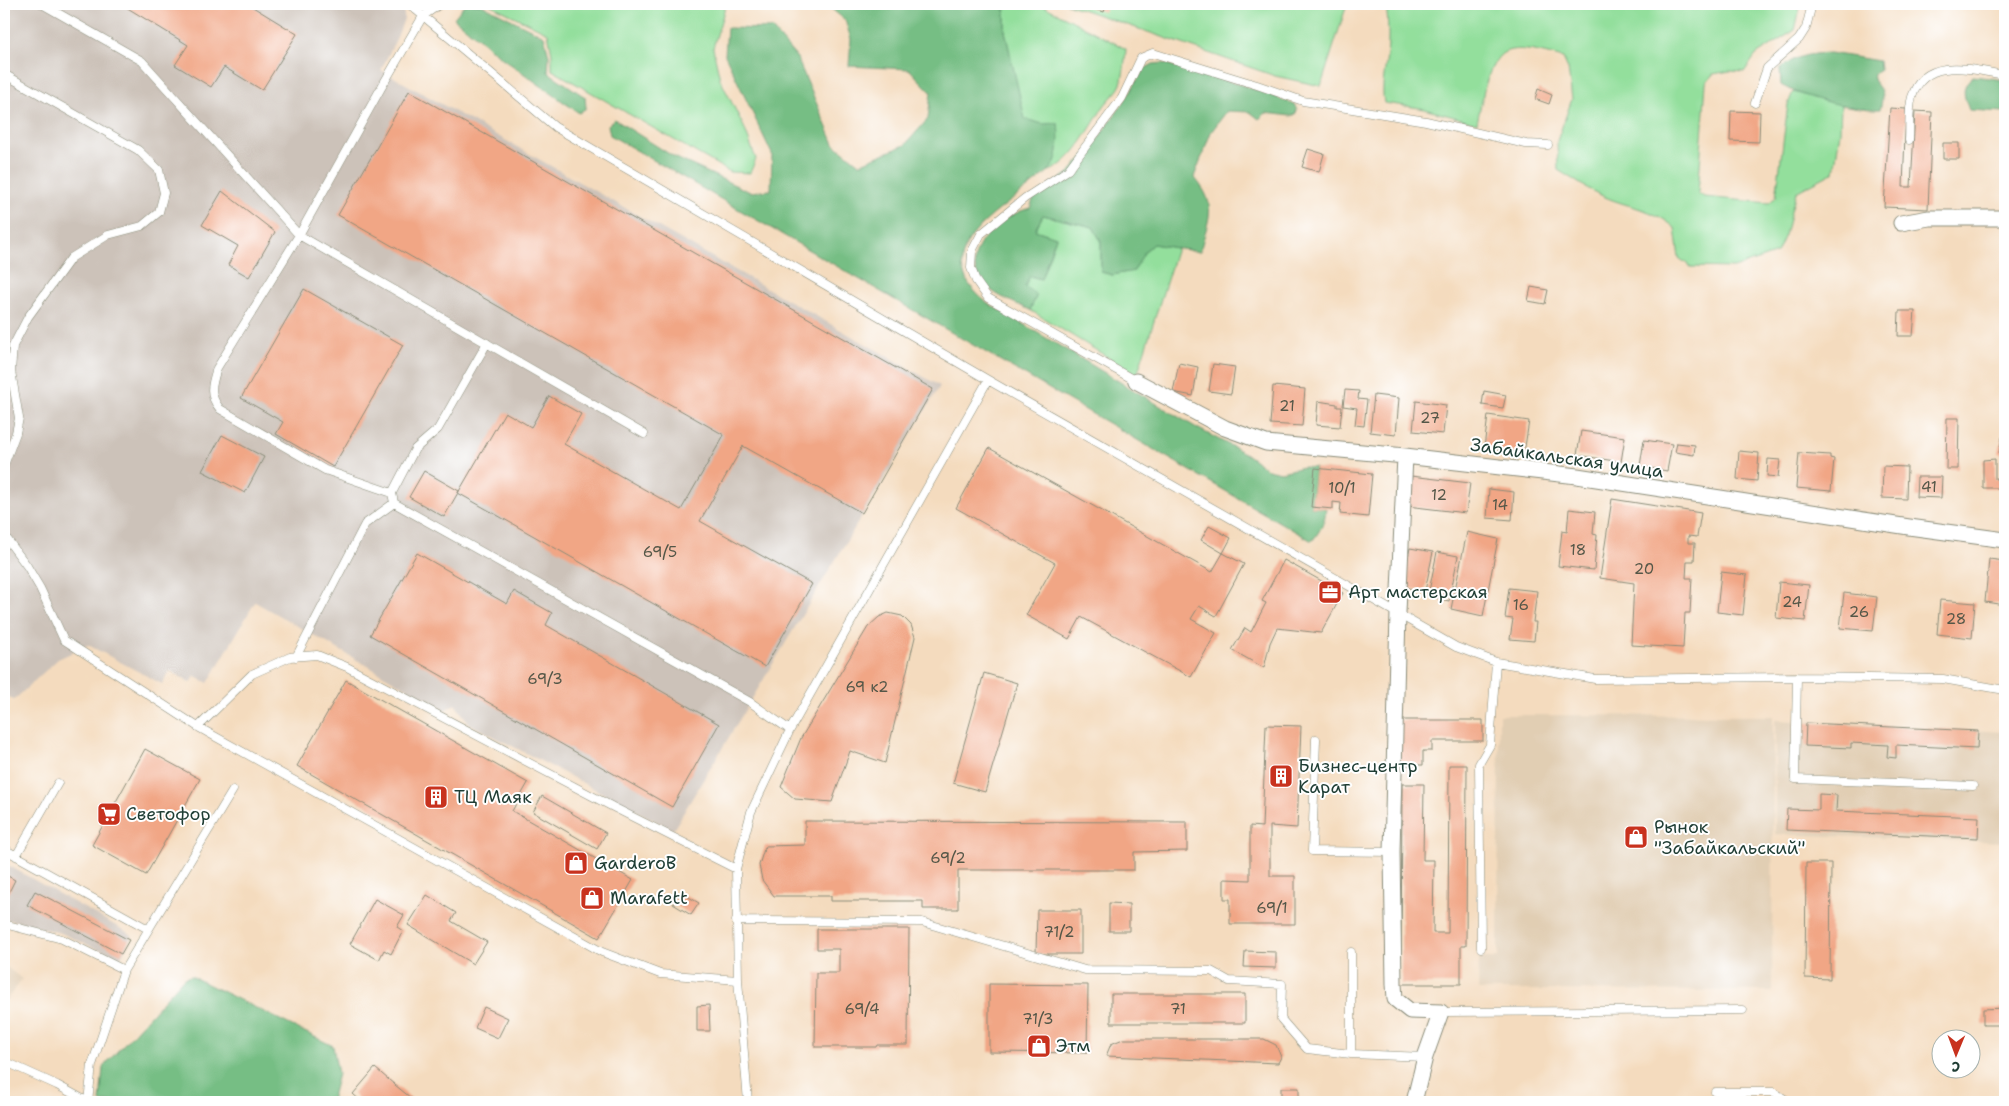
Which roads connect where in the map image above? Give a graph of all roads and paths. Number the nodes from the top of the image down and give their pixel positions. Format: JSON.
{"nodes":[{"id":1,"x":42,"y":4,"type":"edge"},
{"id":2,"x":409,"y":4,"type":"edge"},
{"id":3,"x":440,"y":4,"type":"edge"},
{"id":4,"x":1812,"y":4,"type":"edge"},
{"id":5,"x":423,"y":16,"type":"junction"},
{"id":6,"x":4,"y":74,"type":"edge"},
{"id":7,"x":2005,"y":75,"type":"edge"},
{"id":8,"x":1754,"y":103,"type":"dead end"},
{"id":9,"x":1909,"y":140,"type":"dead end"},
{"id":10,"x":1548,"y":145,"type":"dead end"},
{"id":11,"x":2005,"y":218,"type":"edge"},
{"id":12,"x":1901,"y":223,"type":"dead end"},
{"id":13,"x":299,"y":235,"type":"junction"},
{"id":14,"x":487,"y":343,"type":"junction"},
{"id":15,"x":988,"y":380,"type":"junction"},
{"id":16,"x":1136,"y":381,"type":"joint"},
{"id":17,"x":644,"y":434,"type":"dead end"},
{"id":18,"x":1405,"y":456,"type":"junction"},
{"id":19,"x":4,"y":464,"type":"edge"},
{"id":20,"x":392,"y":493,"type":"junction"},
{"id":21,"x":394,"y":503,"type":"junction"},
{"id":22,"x":4,"y":535,"type":"edge"},
{"id":23,"x":2005,"y":540,"type":"edge"},
{"id":24,"x":1398,"y":613,"type":"junction"},
{"id":25,"x":296,"y":657,"type":"junction"},
{"id":26,"x":1496,"y":662,"type":"junction"},
{"id":27,"x":1797,"y":677,"type":"junction"},
{"id":28,"x":2005,"y":690,"type":"edge"},
{"id":29,"x":198,"y":727,"type":"junction"},
{"id":30,"x":790,"y":730,"type":"junction"},
{"id":31,"x":1316,"y":739,"type":"dead end"},
{"id":32,"x":58,"y":783,"type":"dead end"},
{"id":33,"x":1973,"y":786,"type":"dead end"},
{"id":34,"x":233,"y":790,"type":"dead end"},
{"id":35,"x":4,"y":849,"type":"edge"},
{"id":36,"x":1392,"y":852,"type":"junction"},
{"id":37,"x":16,"y":856,"type":"junction"},
{"id":38,"x":736,"y":869,"type":"junction"},
{"id":39,"x":736,"y":921,"type":"junction"},
{"id":40,"x":4,"y":924,"type":"edge"},
{"id":41,"x":148,"y":929,"type":"junction"},
{"id":42,"x":1481,"y":948,"type":"dead end"},
{"id":43,"x":1351,"y":952,"type":"dead end"},
{"id":44,"x":124,"y":970,"type":"junction"},
{"id":45,"x":738,"y":980,"type":"junction"},
{"id":46,"x":1743,"y":1010,"type":"dead end"},
{"id":47,"x":1441,"y":1012,"type":"junction"},
{"id":48,"x":1351,"y":1054,"type":"junction"},
{"id":49,"x":1426,"y":1057,"type":"junction"},
{"id":50,"x":4,"y":1062,"type":"edge"},
{"id":51,"x":1715,"y":1092,"type":"dead end"},
{"id":52,"x":88,"y":1102,"type":"edge"},
{"id":53,"x":748,"y":1102,"type":"edge"},
{"id":54,"x":1414,"y":1102,"type":"edge"},
{"id":55,"x":1789,"y":1102,"type":"edge"}],
"edges":[{"from":1,"to":13,"type":"lane"},
{"from":2,"to":5,"type":"lane"},
{"from":3,"to":5,"type":"lane"},
{"from":4,"to":8,"type":"lane"},
{"from":5,"to":13,"type":"lane"},
{"from":5,"to":15,"type":"lane"},
{"from":6,"to":19,"type":"lane"},
{"from":7,"to":9,"type":"lane"},
{"from":10,"to":16,"type":"lane"},
{"from":11,"to":12,"type":"street"},
{"from":13,"to":14,"type":"lane"},
{"from":13,"to":20,"type":"lane"},
{"from":14,"to":17,"type":"lane"},
{"from":14,"to":20,"type":"lane"},
{"from":15,"to":24,"type":"lane"},
{"from":15,"to":30,"type":"lane"},
{"from":16,"to":18,"type":"street","name":"Забайкальская улица"},
{"from":18,"to":23,"type":"street","name":"Забайкальская улица"},
{"from":18,"to":24,"type":"street"},
{"from":20,"to":21,"type":"lane"},
{"from":21,"to":25,"type":"lane"},
{"from":21,"to":30,"type":"lane"},
{"from":22,"to":29,"type":"lane"},
{"from":24,"to":26,"type":"lane"},
{"from":24,"to":36,"type":"street"},
{"from":25,"to":29,"type":"lane"},
{"from":25,"to":38,"type":"lane"},
{"from":26,"to":27,"type":"lane"},
{"from":26,"to":42,"type":"lane"},
{"from":27,"to":28,"type":"lane"},
{"from":27,"to":33,"type":"lane"},
{"from":29,"to":45,"type":"lane"},
{"from":30,"to":38,"type":"lane"},
{"from":31,"to":36,"type":"lane"},
{"from":32,"to":37,"type":"lane"},
{"from":34,"to":41,"type":"lane"},
{"from":35,"to":37,"type":"lane"},
{"from":36,"to":47,"type":"street"},
{"from":37,"to":41,"type":"lane"},
{"from":38,"to":39,"type":"lane"},
{"from":39,"to":45,"type":"lane"},
{"from":39,"to":48,"type":"lane"},
{"from":40,"to":44,"type":"lane"},
{"from":41,"to":44,"type":"lane"},
{"from":43,"to":48,"type":"lane"},
{"from":44,"to":52,"type":"lane"},
{"from":45,"to":53,"type":"lane"},
{"from":46,"to":47,"type":"lane"},
{"from":47,"to":49,"type":"street"},
{"from":48,"to":49,"type":"lane"},
{"from":49,"to":54,"type":"street"},
{"from":50,"to":52,"type":"lane"},
{"from":51,"to":55,"type":"lane"}]}
